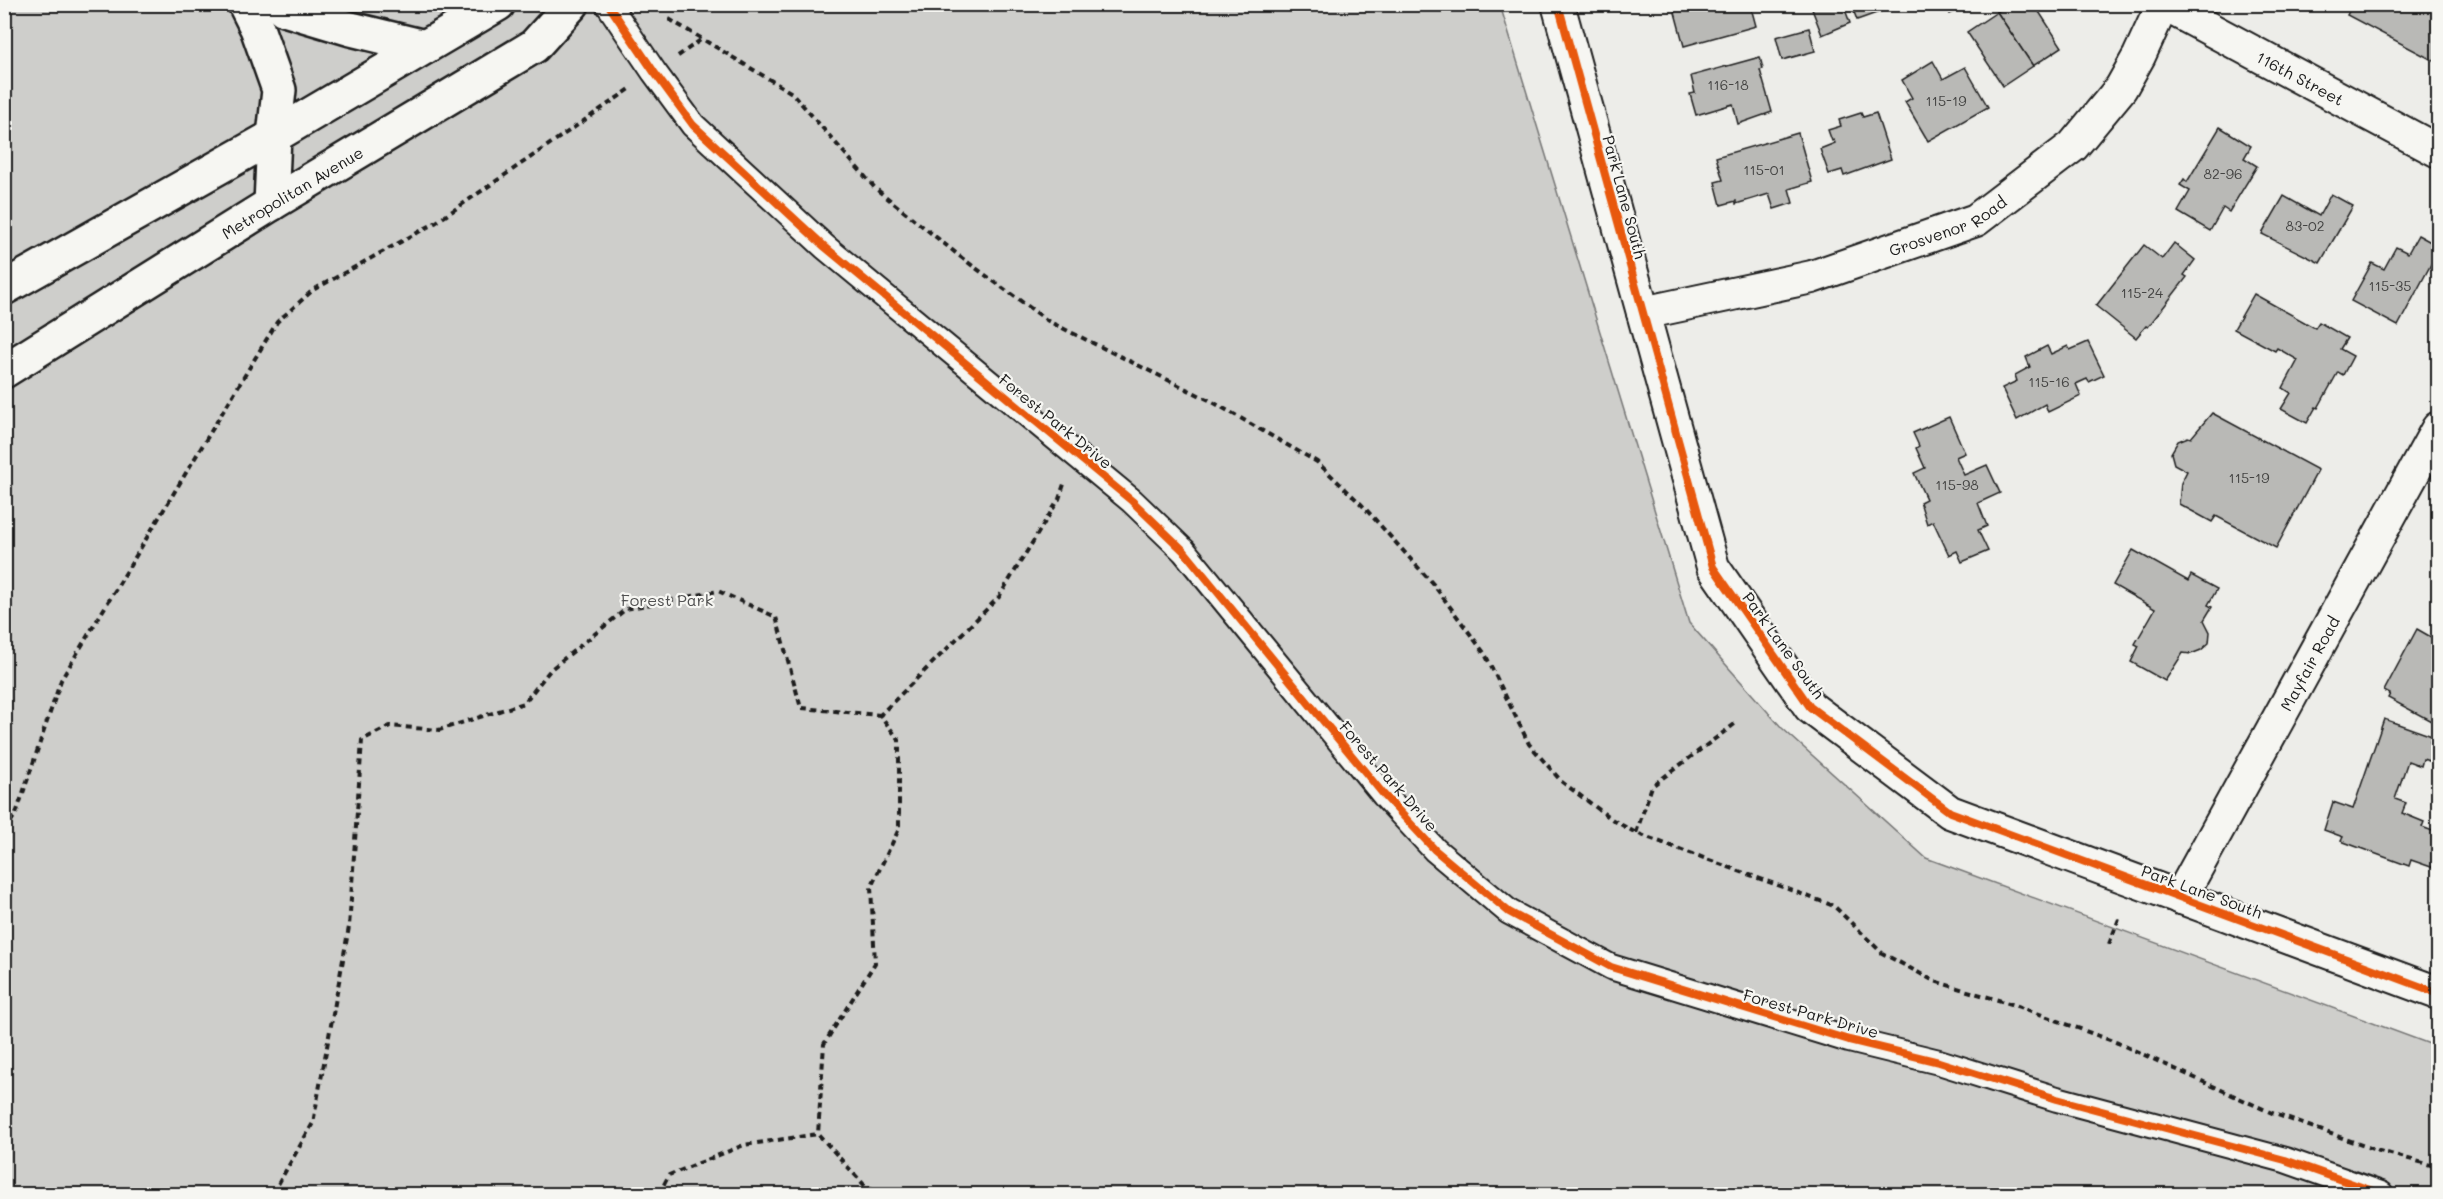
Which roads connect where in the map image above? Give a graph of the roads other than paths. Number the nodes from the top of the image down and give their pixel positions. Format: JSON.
{"nodes":[{"id":1,"x":244,"y":4,"type":"edge"},
{"id":2,"x":279,"y":4,"type":"edge"},
{"id":3,"x":498,"y":4,"type":"edge"},
{"id":4,"x":572,"y":4,"type":"edge"},
{"id":5,"x":608,"y":4,"type":"edge"},
{"id":6,"x":1558,"y":4,"type":"edge"},
{"id":7,"x":2163,"y":4,"type":"edge"},
{"id":8,"x":425,"y":47,"type":"junction"},
{"id":9,"x":274,"y":136,"type":"junction"},
{"id":10,"x":2439,"y":151,"type":"edge"},
{"id":11,"x":271,"y":204,"type":"junction"},
{"id":12,"x":4,"y":288,"type":"edge"},
{"id":13,"x":1643,"y":313,"type":"junction"},
{"id":14,"x":4,"y":371,"type":"edge"},
{"id":15,"x":2439,"y":428,"type":"edge"},
{"id":16,"x":2180,"y":898,"type":"junction"},
{"id":17,"x":2439,"y":993,"type":"edge"},
{"id":18,"x":2381,"y":1194,"type":"edge"}],
"edges":[{"from":1,"to":9,"type":"main road"},
{"from":2,"to":8,"type":"main road"},
{"from":3,"to":8,"type":"main road"},
{"from":4,"to":11,"type":"main road","name":"Metropolitan Avenue"},
{"from":5,"to":18,"type":"street","name":"Forest Park Drive"},
{"from":6,"to":13,"type":"street","name":"Park Lane South"},
{"from":7,"to":10,"type":"street","name":"116th Street"},
{"from":7,"to":13,"type":"street","name":"Grosvenor Road"},
{"from":8,"to":9,"type":"main road"},
{"from":9,"to":11,"type":"main road"},
{"from":9,"to":12,"type":"main road"},
{"from":11,"to":14,"type":"main road","name":"Metropolitan Avenue"},
{"from":13,"to":16,"type":"street","name":"Park Lane South"},
{"from":15,"to":16,"type":"street","name":"Mayfair Road"},
{"from":16,"to":17,"type":"street","name":"Park Lane South"}]}
